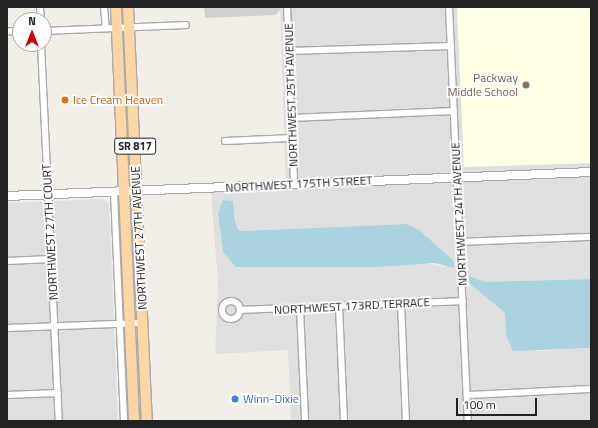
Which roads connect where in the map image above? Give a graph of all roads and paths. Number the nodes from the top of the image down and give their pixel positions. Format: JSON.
{"nodes":[{"id":1,"x":104,"y":7,"type":"edge"},
{"id":2,"x":116,"y":7,"type":"edge"},
{"id":3,"x":128,"y":7,"type":"edge"},
{"id":4,"x":287,"y":7,"type":"edge"},
{"id":5,"x":449,"y":7,"type":"edge"},
{"id":6,"x":186,"y":25,"type":"dead end"},
{"id":7,"x":117,"y":27,"type":"junction"},
{"id":8,"x":129,"y":27,"type":"junction"},
{"id":9,"x":106,"y":28,"type":"junction"},
{"id":10,"x":52,"y":31,"type":"edge"},
{"id":11,"x":451,"y":46,"type":"junction"},
{"id":12,"x":289,"y":51,"type":"junction"},
{"id":13,"x":41,"y":52,"type":"edge"},
{"id":14,"x":454,"y":111,"type":"junction"},
{"id":15,"x":291,"y":118,"type":"junction"},
{"id":16,"x":292,"y":138,"type":"junction"},
{"id":17,"x":225,"y":141,"type":"dead end"},
{"id":18,"x":591,"y":172,"type":"edge"},
{"id":19,"x":457,"y":177,"type":"junction"},
{"id":20,"x":294,"y":184,"type":"junction"},
{"id":21,"x":119,"y":192,"type":"junction"},
{"id":22,"x":136,"y":192,"type":"junction"},
{"id":23,"x":48,"y":194,"type":"junction"},
{"id":24,"x":7,"y":196,"type":"edge"},
{"id":25,"x":591,"y":237,"type":"edge"},
{"id":26,"x":460,"y":242,"type":"junction"},
{"id":27,"x":51,"y":259,"type":"junction"},
{"id":28,"x":7,"y":261,"type":"edge"},
{"id":29,"x":463,"y":301,"type":"junction"},
{"id":30,"x":401,"y":303,"type":"junction"},
{"id":31,"x":339,"y":306,"type":"junction"},
{"id":32,"x":300,"y":309,"type":"junction"},
{"id":33,"x":241,"y":310,"type":"dead end"},
{"id":34,"x":125,"y":323,"type":"junction"},
{"id":35,"x":142,"y":323,"type":"junction"},
{"id":36,"x":54,"y":326,"type":"junction"},
{"id":37,"x":7,"y":328,"type":"edge"},
{"id":38,"x":591,"y":389,"type":"edge"},
{"id":39,"x":58,"y":393,"type":"junction"},
{"id":40,"x":467,"y":394,"type":"junction"},
{"id":41,"x":7,"y":395,"type":"edge"},
{"id":42,"x":59,"y":421,"type":"edge"},
{"id":43,"x":124,"y":421,"type":"edge"},
{"id":44,"x":134,"y":421,"type":"edge"},
{"id":45,"x":147,"y":421,"type":"edge"},
{"id":46,"x":305,"y":421,"type":"edge"},
{"id":47,"x":344,"y":421,"type":"edge"},
{"id":48,"x":406,"y":421,"type":"edge"},
{"id":49,"x":468,"y":421,"type":"edge"}],
"edges":[{"from":1,"to":9,"type":"street"},
{"from":2,"to":7,"type":"main road","name":"NORTHWEST 27TH AVENUE","number":"SR 817"},
{"from":3,"to":8,"type":"main road","name":"NORTHWEST 27TH AVENUE","number":"SR 817"},
{"from":4,"to":12,"type":"street","name":"NORTHWEST 25TH AVENUE"},
{"from":5,"to":11,"type":"street","name":"NORTHWEST 24TH AVENUE"},
{"from":6,"to":8,"type":"street"},
{"from":7,"to":8,"type":"street"},
{"from":7,"to":9,"type":"street"},
{"from":7,"to":21,"type":"main road","name":"NORTHWEST 27TH AVENUE","number":"SR 817"},
{"from":8,"to":22,"type":"main road","name":"NORTHWEST 27TH AVENUE","number":"SR 817"},
{"from":9,"to":10,"type":"street"},
{"from":11,"to":12,"type":"street"},
{"from":11,"to":14,"type":"street","name":"NORTHWEST 24TH AVENUE"},
{"from":12,"to":15,"type":"street","name":"NORTHWEST 25TH AVENUE"},
{"from":13,"to":23,"type":"street","name":"NORTHWEST 27TH COURT"},
{"from":14,"to":15,"type":"street"},
{"from":14,"to":19,"type":"street","name":"NORTHWEST 24TH AVENUE"},
{"from":15,"to":16,"type":"street","name":"NORTHWEST 25TH AVENUE"},
{"from":16,"to":17,"type":"street"},
{"from":16,"to":20,"type":"street","name":"NORTHWEST 25TH AVENUE"},
{"from":18,"to":19,"type":"street","name":"NORTHWEST 175TH STREET"},
{"from":19,"to":20,"type":"street","name":"NORTHWEST 175TH STREET"},
{"from":19,"to":26,"type":"street","name":"NORTHWEST 24TH AVENUE"},
{"from":20,"to":22,"type":"street","name":"NORTHWEST 175TH STREET"},
{"from":21,"to":22,"type":"street","name":"NORTHWEST 175TH STREET"},
{"from":21,"to":23,"type":"street","name":"NORTHWEST 175TH STREET"},
{"from":21,"to":34,"type":"main road","name":"NORTHWEST 27TH AVENUE","number":"SR 817"},
{"from":22,"to":35,"type":"main road","name":"NORTHWEST 27TH AVENUE","number":"SR 817"},
{"from":23,"to":24,"type":"street","name":"NORTHWEST 175TH STREET"},
{"from":23,"to":27,"type":"street","name":"NORTHWEST 27TH COURT"},
{"from":25,"to":26,"type":"street"},
{"from":26,"to":29,"type":"street","name":"NORTHWEST 24TH AVENUE"},
{"from":27,"to":28,"type":"street"},
{"from":27,"to":36,"type":"street","name":"NORTHWEST 27TH COURT"},
{"from":29,"to":30,"type":"street","name":"NORTHWEST 173RD TERRACE"},
{"from":29,"to":40,"type":"street","name":"NORTHWEST 24TH AVENUE"},
{"from":30,"to":31,"type":"street","name":"NORTHWEST 173RD TERRACE"},
{"from":30,"to":48,"type":"street"},
{"from":31,"to":32,"type":"street","name":"NORTHWEST 173RD TERRACE"},
{"from":31,"to":47,"type":"street"},
{"from":32,"to":33,"type":"street","name":"NORTHWEST 173RD TERRACE"},
{"from":32,"to":46,"type":"street"},
{"from":34,"to":35,"type":"street"},
{"from":34,"to":36,"type":"street"},
{"from":34,"to":43,"type":"street"},
{"from":34,"to":44,"type":"main road","name":"NORTHWEST 27TH AVENUE","number":"SR 817"},
{"from":35,"to":45,"type":"main road","name":"NORTHWEST 27TH AVENUE","number":"SR 817"},
{"from":36,"to":37,"type":"street"},
{"from":36,"to":39,"type":"street","name":"NORTHWEST 27TH COURT"},
{"from":38,"to":40,"type":"street"},
{"from":39,"to":41,"type":"street"},
{"from":39,"to":42,"type":"street","name":"NORTHWEST 27TH COURT"},
{"from":40,"to":49,"type":"street","name":"NORTHWEST 24TH AVENUE"}]}
